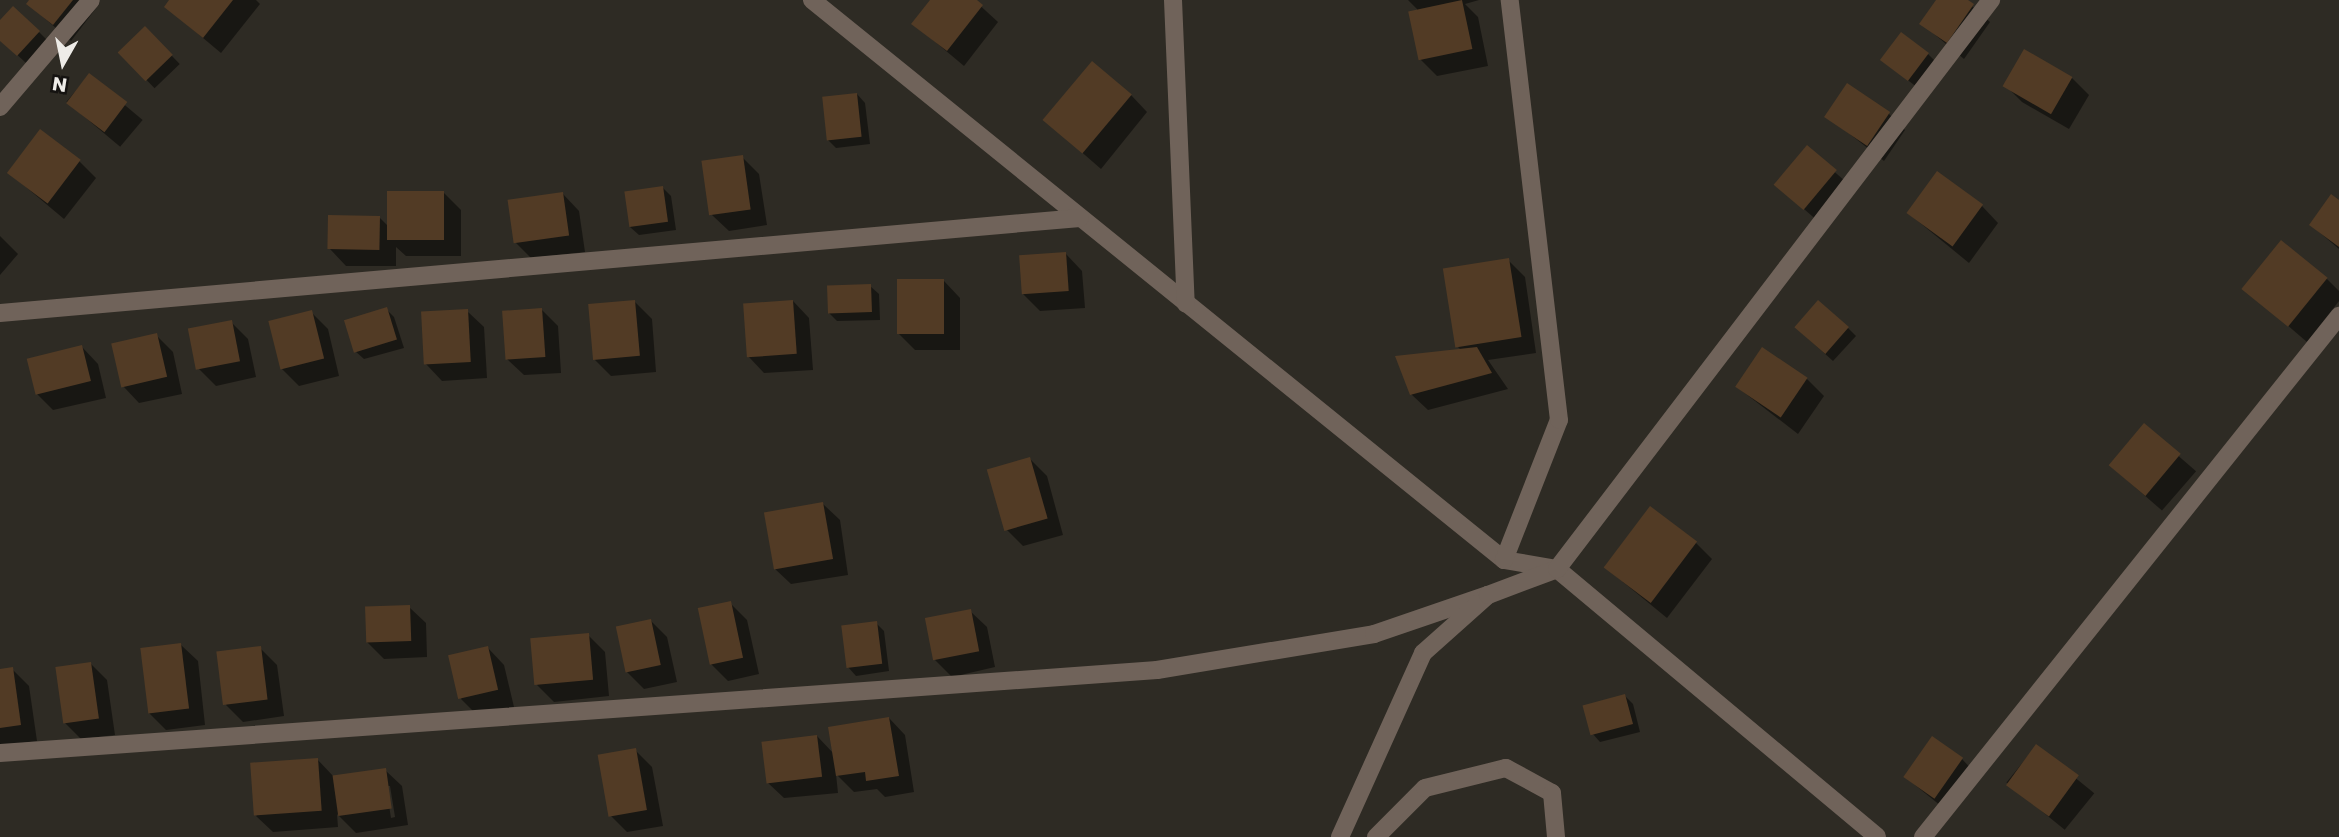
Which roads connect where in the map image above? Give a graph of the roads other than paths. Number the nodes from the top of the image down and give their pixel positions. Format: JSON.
{"nodes":[{"id":1,"x":91,"y":0,"type":"edge"},
{"id":2,"x":812,"y":0,"type":"edge"},
{"id":3,"x":1173,"y":0,"type":"edge"},
{"id":4,"x":1510,"y":0,"type":"edge"},
{"id":5,"x":1991,"y":0,"type":"edge"},
{"id":6,"x":0,"y":107,"type":"edge"},
{"id":7,"x":1080,"y":219,"type":"junction"},
{"id":8,"x":1186,"y":304,"type":"junction"},
{"id":9,"x":0,"y":313,"type":"edge"},
{"id":10,"x":2339,"y":316,"type":"edge"},
{"id":11,"x":1504,"y":560,"type":"junction"},
{"id":12,"x":1557,"y":569,"type":"junction"},
{"id":13,"x":1488,"y":595,"type":"junction"},
{"id":14,"x":0,"y":753,"type":"edge"},
{"id":15,"x":1340,"y":837,"type":"edge"},
{"id":16,"x":1376,"y":837,"type":"edge"},
{"id":17,"x":1556,"y":837,"type":"edge"},
{"id":18,"x":1877,"y":837,"type":"edge"},
{"id":19,"x":1923,"y":837,"type":"edge"}],
"edges":[{"from":1,"to":6,"type":"street"},
{"from":2,"to":7,"type":"street"},
{"from":3,"to":8,"type":"street"},
{"from":4,"to":11,"type":"street"},
{"from":5,"to":12,"type":"street"},
{"from":7,"to":8,"type":"street"},
{"from":7,"to":9,"type":"street"},
{"from":8,"to":11,"type":"street"},
{"from":10,"to":19,"type":"street"},
{"from":11,"to":12,"type":"street"},
{"from":12,"to":13,"type":"street"},
{"from":12,"to":18,"type":"street"},
{"from":13,"to":14,"type":"street"},
{"from":13,"to":15,"type":"street"},
{"from":16,"to":17,"type":"street"}]}
